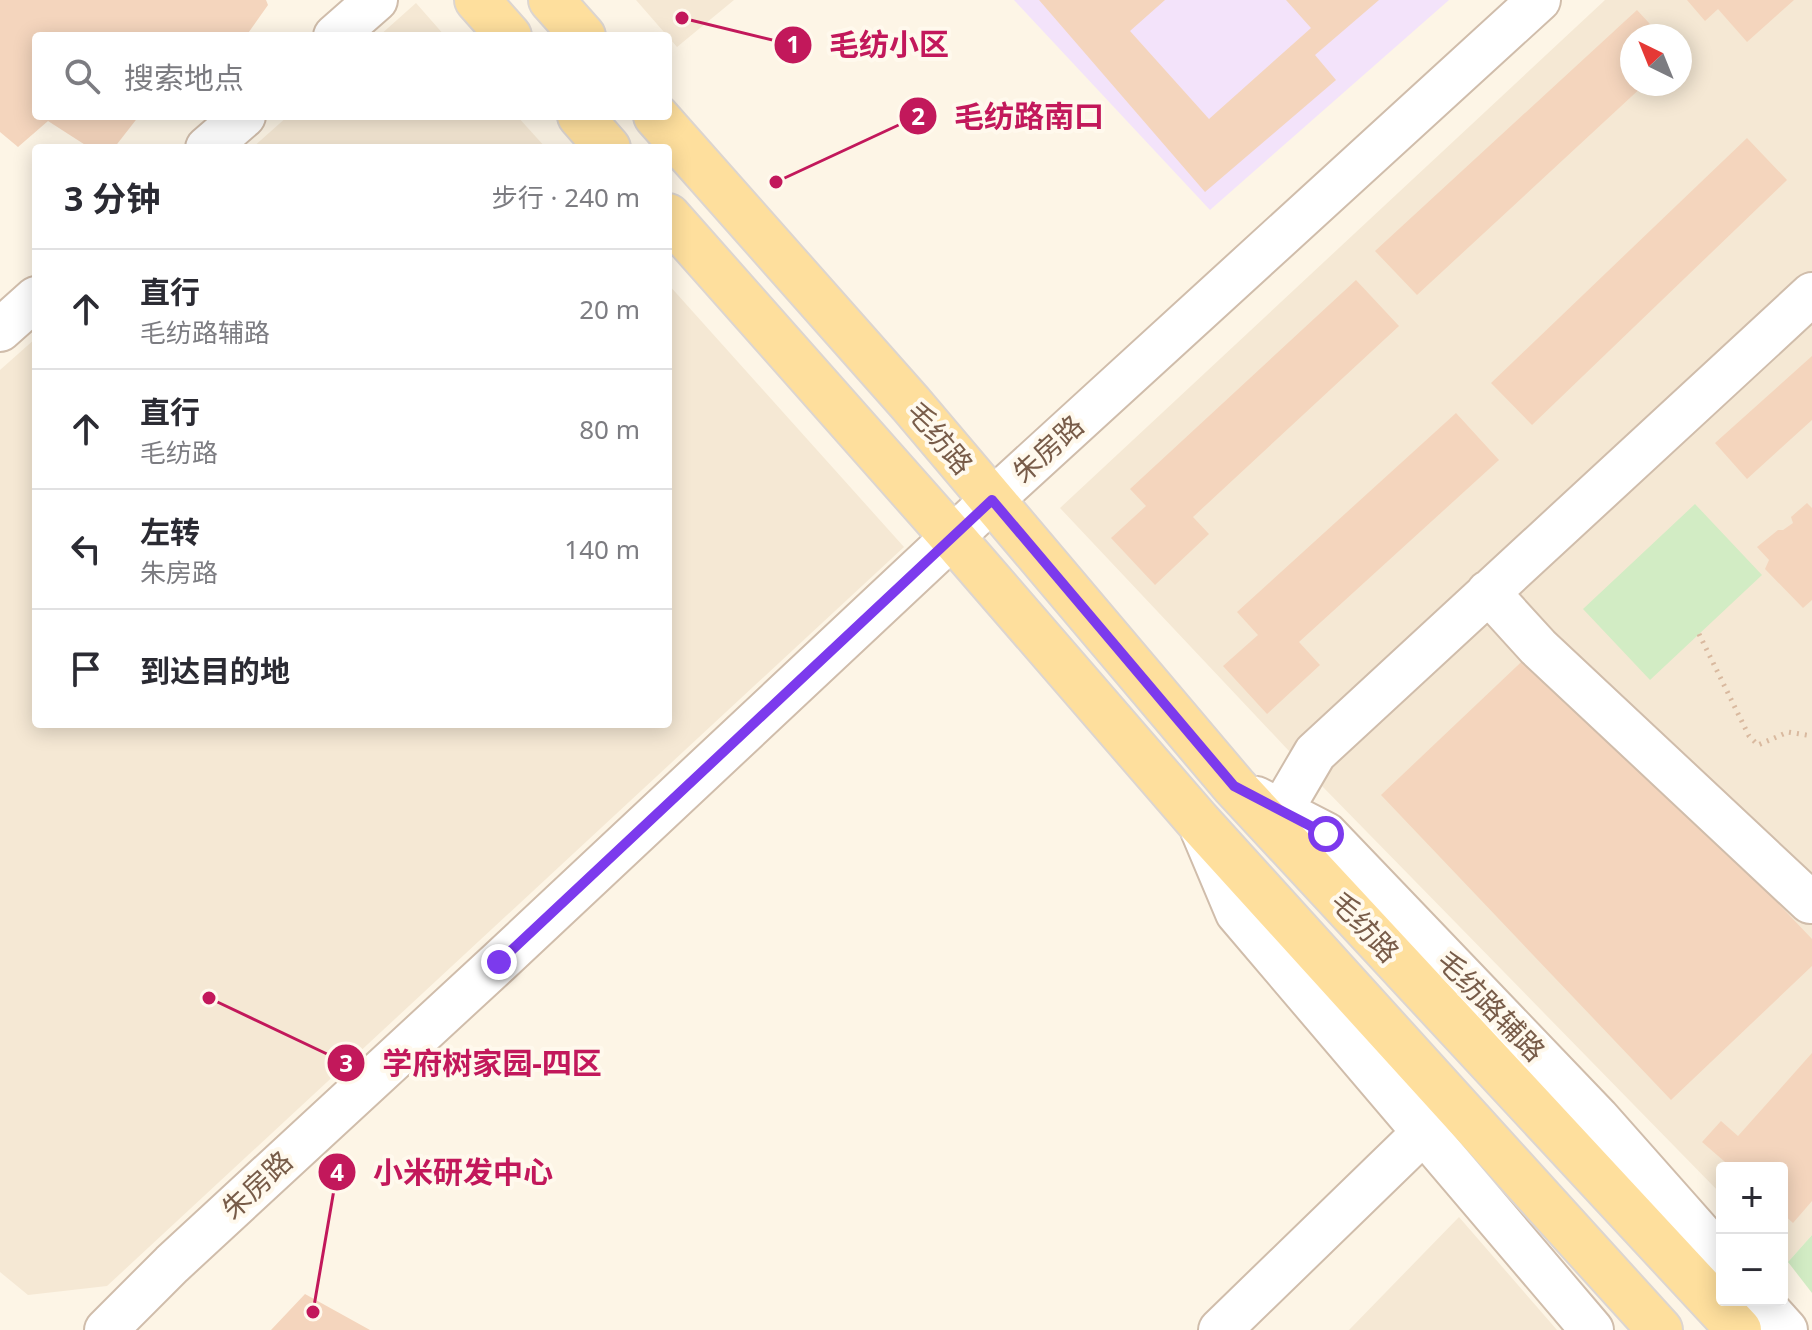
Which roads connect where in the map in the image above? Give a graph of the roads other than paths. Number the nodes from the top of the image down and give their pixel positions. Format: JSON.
{"nodes":[{"id":1,"x":376,"y":0,"type":"edge"},
{"id":2,"x":477,"y":0,"type":"edge"},
{"id":3,"x":551,"y":0,"type":"edge"},
{"id":4,"x":1524,"y":6,"type":"edge"},
{"id":5,"x":340,"y":32,"type":"edge"},
{"id":6,"x":505,"y":32,"type":"edge"},
{"id":7,"x":579,"y":32,"type":"edge"},
{"id":8,"x":239,"y":120,"type":"edge"},
{"id":9,"x":584,"y":120,"type":"edge"},
{"id":10,"x":660,"y":120,"type":"edge"},
{"id":11,"x":212,"y":144,"type":"edge"},
{"id":12,"x":604,"y":144,"type":"edge"},
{"id":13,"x":672,"y":221,"type":"edge"},
{"id":14,"x":1812,"y":294,"type":"edge"},
{"id":15,"x":32,"y":302,"type":"edge"},
{"id":16,"x":0,"y":330,"type":"edge"},
{"id":17,"x":992,"y":500,"type":"junction"},
{"id":18,"x":954,"y":539,"type":"junction"},
{"id":19,"x":1488,"y":592,"type":"junction"},
{"id":20,"x":1234,"y":786,"type":"junction"},
{"id":21,"x":1281,"y":811,"type":"junction"},
{"id":22,"x":1198,"y":821,"type":"junction"},
{"id":23,"x":1812,"y":900,"type":"edge"},
{"id":24,"x":1424,"y":1132,"type":"junction"},
{"id":25,"x":1716,"y":1251,"type":"edge"},
{"id":26,"x":1764,"y":1306,"type":"edge"},
{"id":27,"x":106,"y":1330,"type":"edge"},
{"id":28,"x":1220,"y":1330,"type":"edge"},
{"id":29,"x":1592,"y":1330,"type":"edge"},
{"id":30,"x":1660,"y":1330,"type":"edge"},
{"id":31,"x":1739,"y":1330,"type":"edge"},
{"id":32,"x":1786,"y":1330,"type":"edge"}],
"edges":[{"from":1,"to":5,"type":"street"},
{"from":2,"to":6,"type":"main road"},
{"from":3,"to":7,"type":"main road"},
{"from":4,"to":17,"type":"street","name":"朱房路"},
{"from":8,"to":11,"type":"street"},
{"from":9,"to":12,"type":"main road"},
{"from":10,"to":17,"type":"main road","name":"毛纺路"},
{"from":13,"to":18,"type":"main road","name":"毛纺路"},
{"from":14,"to":19,"type":"street"},
{"from":15,"to":16,"type":"street"},
{"from":17,"to":18,"type":"street","name":"朱房路"},
{"from":17,"to":20,"type":"main road","name":"毛纺路"},
{"from":18,"to":22,"type":"main road","name":"毛纺路"},
{"from":18,"to":27,"type":"street","name":"朱房路"},
{"from":19,"to":21,"type":"street"},
{"from":19,"to":23,"type":"street"},
{"from":20,"to":21,"type":"street","name":"毛纺路辅路"},
{"from":20,"to":31,"type":"main road","name":"毛纺路"},
{"from":21,"to":25,"type":"street","name":"毛纺路辅路"},
{"from":22,"to":24,"type":"street"},
{"from":22,"to":30,"type":"main road","name":"毛纺路"},
{"from":24,"to":28,"type":"street"},
{"from":24,"to":29,"type":"street"},
{"from":26,"to":32,"type":"street"}]}
